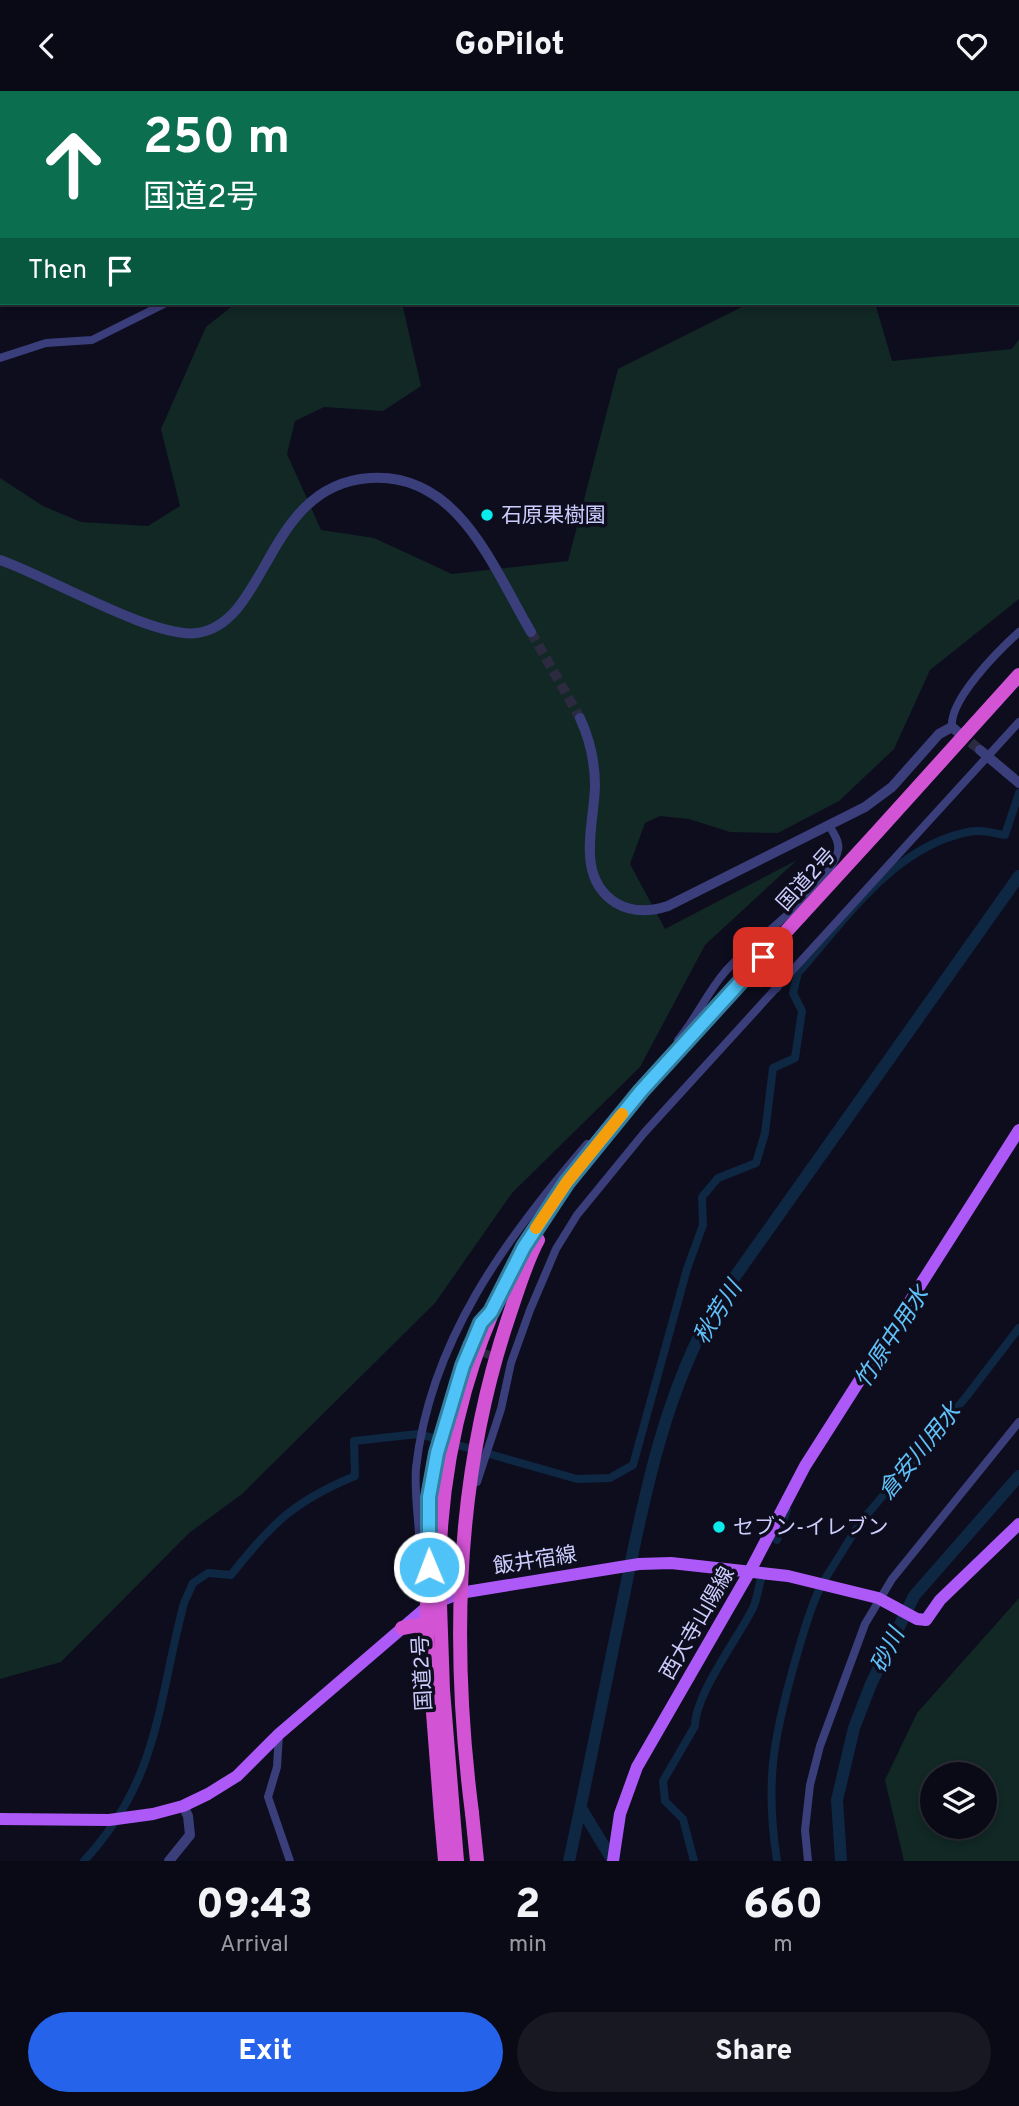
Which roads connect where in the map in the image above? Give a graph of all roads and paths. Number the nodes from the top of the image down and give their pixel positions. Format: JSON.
{"nodes":[{"id":1,"x":162,"y":305,"type":"edge"},
{"id":2,"x":0,"y":358,"type":"edge"},
{"id":3,"x":0,"y":560,"type":"edge"},
{"id":4,"x":531,"y":632,"type":"tunnel mouth"},
{"id":5,"x":1019,"y":632,"type":"edge"},
{"id":6,"x":1019,"y":675,"type":"edge"},
{"id":7,"x":580,"y":718,"type":"tunnel mouth"},
{"id":8,"x":1019,"y":722,"type":"edge"},
{"id":9,"x":955,"y":730,"type":"joint"},
{"id":10,"x":984,"y":753,"type":"junction"},
{"id":11,"x":1019,"y":783,"type":"edge"},
{"id":12,"x":829,"y":825,"type":"junction"},
{"id":13,"x":741,"y":954,"type":"junction"},
{"id":14,"x":751,"y":961,"type":"dead end"},
{"id":15,"x":767,"y":978,"type":"dead end"},
{"id":16,"x":777,"y":988,"type":"junction"},
{"id":17,"x":1019,"y":1130,"type":"edge"},
{"id":18,"x":567,"y":1182,"type":"junction"},
{"id":19,"x":452,"y":1341,"type":"junction"},
{"id":20,"x":461,"y":1344,"type":"tunnel mouth"},
{"id":21,"x":1019,"y":1422,"type":"edge"},
{"id":22,"x":483,"y":1441,"type":"junction"},
{"id":23,"x":443,"y":1455,"type":"junction"},
{"id":24,"x":1019,"y":1524,"type":"edge"},
{"id":25,"x":750,"y":1571,"type":"junction"},
{"id":26,"x":460,"y":1593,"type":"junction"},
{"id":27,"x":428,"y":1599,"type":"junction"},
{"id":28,"x":881,"y":1599,"type":"junction"},
{"id":29,"x":402,"y":1628,"type":"junction"},
{"id":30,"x":427,"y":1635,"type":"junction"},
{"id":31,"x":461,"y":1699,"type":"junction"},
{"id":32,"x":433,"y":1701,"type":"junction"},
{"id":33,"x":279,"y":1734,"type":"junction"},
{"id":34,"x":437,"y":1741,"type":"junction"},
{"id":35,"x":183,"y":1806,"type":"junction"},
{"id":36,"x":0,"y":1819,"type":"edge"},
{"id":37,"x":481,"y":1846,"type":"junction"},
{"id":38,"x":441,"y":1855,"type":"edge"},
{"id":39,"x":169,"y":1861,"type":"edge"},
{"id":40,"x":290,"y":1861,"type":"edge"},
{"id":41,"x":439,"y":1861,"type":"edge"},
{"id":42,"x":457,"y":1861,"type":"edge"},
{"id":43,"x":477,"y":1861,"type":"edge"},
{"id":44,"x":483,"y":1861,"type":"edge"},
{"id":45,"x":613,"y":1861,"type":"edge"},
{"id":46,"x":808,"y":1861,"type":"edge"}],
"edges":[{"from":1,"to":2,"type":"street"},
{"from":3,"to":4,"type":"street"},
{"from":5,"to":9,"type":"street"},
{"from":6,"to":18,"type":"highway","name":"国道2号"},
{"from":7,"to":12,"type":"street"},
{"from":8,"to":10,"type":"street"},
{"from":9,"to":12,"type":"street"},
{"from":10,"to":11,"type":"street"},
{"from":10,"to":16,"type":"street"},
{"from":12,"to":13,"type":"street"},
{"from":13,"to":14,"type":"street"},
{"from":13,"to":19,"type":"street"},
{"from":15,"to":16,"type":"street"},
{"from":16,"to":22,"type":"street"},
{"from":17,"to":25,"type":"main road","name":"西大寺山陽線"},
{"from":18,"to":22,"type":"highway"},
{"from":18,"to":23,"type":"highway","name":"国道2号"},
{"from":19,"to":20,"type":"street"},
{"from":19,"to":27,"type":"street"},
{"from":21,"to":28,"type":"street"},
{"from":22,"to":26,"type":"highway"},
{"from":23,"to":27,"type":"highway"},
{"from":23,"to":42,"type":"highway","name":"国道2号","bridge":true},
{"from":24,"to":28,"type":"main road","name":"飯井宿線"},
{"from":25,"to":26,"type":"main road","name":"飯井宿線"},
{"from":25,"to":28,"type":"main road","name":"飯井宿線"},
{"from":25,"to":45,"type":"main road","name":"西大寺山陽線"},
{"from":26,"to":27,"type":"main road","name":"飯井宿線"},
{"from":26,"to":31,"type":"highway"},
{"from":27,"to":29,"type":"main road","name":"飯井宿線"},
{"from":27,"to":30,"type":"highway"},
{"from":28,"to":46,"type":"street"},
{"from":29,"to":30,"type":"highway"},
{"from":29,"to":33,"type":"main road","name":"飯井宿線"},
{"from":30,"to":32,"type":"highway"},
{"from":31,"to":32,"type":"street"},
{"from":31,"to":37,"type":"street"},
{"from":31,"to":43,"type":"highway","bridge":true},
{"from":32,"to":34,"type":"highway"},
{"from":33,"to":35,"type":"main road","name":"飯井宿線"},
{"from":33,"to":40,"type":"street"},
{"from":34,"to":38,"type":"highway","bridge":true},
{"from":34,"to":38,"type":"street"},
{"from":35,"to":36,"type":"main road","name":"飯井宿線"},
{"from":35,"to":39,"type":"street"},
{"from":37,"to":38,"type":"street"},
{"from":37,"to":44,"type":"street"},
{"from":38,"to":41,"type":"street"}]}
